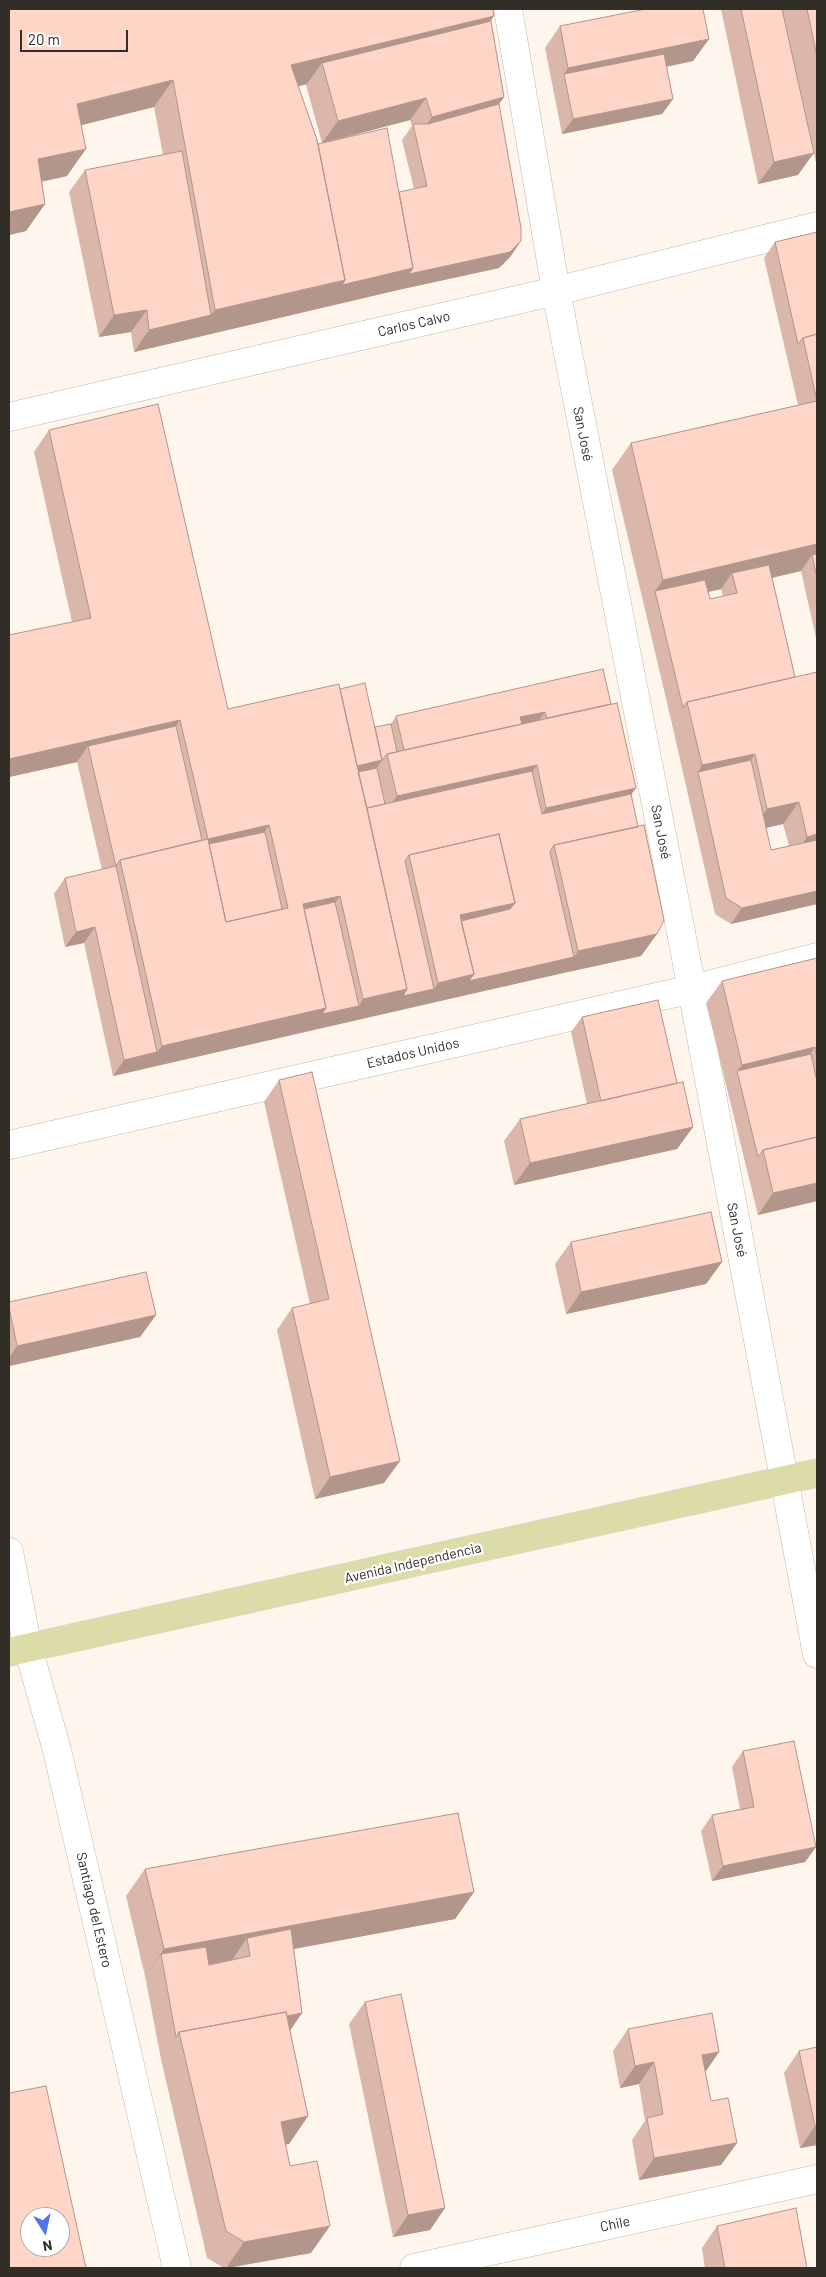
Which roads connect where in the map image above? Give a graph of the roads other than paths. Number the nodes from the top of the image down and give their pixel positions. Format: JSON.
{"nodes":[{"id":1,"x":508,"y":9,"type":"edge"},
{"id":2,"x":817,"y":226,"type":"edge"},
{"id":3,"x":556,"y":291,"type":"junction"},
{"id":4,"x":9,"y":417,"type":"edge"},
{"id":5,"x":817,"y":957,"type":"edge"},
{"id":6,"x":692,"y":989,"type":"junction"},
{"id":7,"x":9,"y":1145,"type":"edge"},
{"id":8,"x":817,"y":1473,"type":"edge"},
{"id":9,"x":784,"y":1480,"type":"junction"},
{"id":10,"x":9,"y":1552,"type":"edge"},
{"id":11,"x":18,"y":1650,"type":"edge"},
{"id":12,"x":817,"y":1654,"type":"edge"},
{"id":13,"x":817,"y":2179,"type":"edge"},
{"id":14,"x":177,"y":2268,"type":"edge"},
{"id":15,"x":414,"y":2268,"type":"edge"}],
"edges":[{"from":1,"to":3,"type":"street","name":"San José"},
{"from":2,"to":3,"type":"street","name":"Carlos Calvo"},
{"from":3,"to":4,"type":"street","name":"Carlos Calvo"},
{"from":3,"to":6,"type":"street","name":"San José"},
{"from":5,"to":6,"type":"street","name":"Estados Unidos"},
{"from":6,"to":7,"type":"street","name":"Estados Unidos"},
{"from":6,"to":9,"type":"street","name":"San José"},
{"from":8,"to":9,"type":"main road","name":"Avenida Independencia"},
{"from":9,"to":11,"type":"main road","name":"Avenida Independencia"},
{"from":9,"to":12,"type":"street","name":"San José"},
{"from":10,"to":11,"type":"street","name":"Santiago del Estero"},
{"from":11,"to":14,"type":"street","name":"Santiago del Estero"},
{"from":13,"to":15,"type":"street","name":"Chile"}]}
